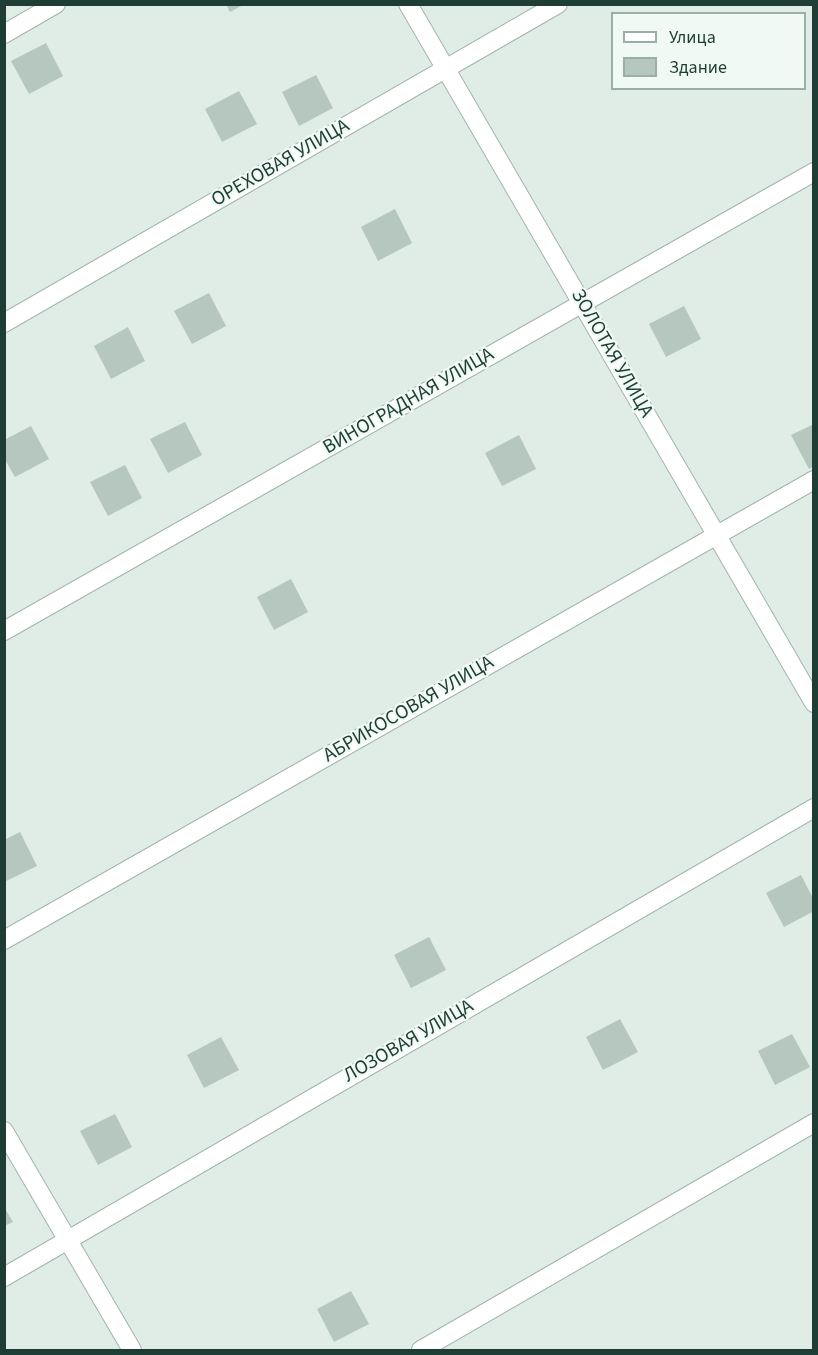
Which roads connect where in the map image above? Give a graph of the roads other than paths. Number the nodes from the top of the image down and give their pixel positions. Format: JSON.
{"nodes":[{"id":1,"x":56,"y":4,"type":"edge"},
{"id":2,"x":408,"y":4,"type":"edge"},
{"id":3,"x":558,"y":4,"type":"edge"},
{"id":4,"x":4,"y":34,"type":"edge"},
{"id":5,"x":446,"y":69,"type":"junction"},
{"id":6,"x":813,"y":172,"type":"edge"},
{"id":7,"x":582,"y":304,"type":"junction"},
{"id":8,"x":4,"y":323,"type":"edge"},
{"id":9,"x":813,"y":480,"type":"edge"},
{"id":10,"x":716,"y":535,"type":"junction"},
{"id":11,"x":4,"y":631,"type":"edge"},
{"id":12,"x":813,"y":703,"type":"edge"},
{"id":13,"x":813,"y":808,"type":"edge"},
{"id":14,"x":4,"y":940,"type":"edge"},
{"id":15,"x":813,"y":1123,"type":"edge"},
{"id":16,"x":4,"y":1131,"type":"edge"},
{"id":17,"x":68,"y":1240,"type":"junction"},
{"id":18,"x":4,"y":1277,"type":"edge"},
{"id":19,"x":132,"y":1350,"type":"edge"},
{"id":20,"x":421,"y":1350,"type":"edge"}],
"edges":[{"from":1,"to":4,"type":"street"},
{"from":2,"to":5,"type":"street","name":"ЗОЛОТАЯ УЛИЦА"},
{"from":3,"to":5,"type":"street","name":"ОРЕХОВАЯ УЛИЦА"},
{"from":5,"to":7,"type":"street","name":"ЗОЛОТАЯ УЛИЦА"},
{"from":5,"to":8,"type":"street","name":"ОРЕХОВАЯ УЛИЦА"},
{"from":6,"to":7,"type":"street","name":"ВИНОГРАДНАЯ УЛИЦА"},
{"from":7,"to":10,"type":"street","name":"ЗОЛОТАЯ УЛИЦА"},
{"from":7,"to":11,"type":"street","name":"ВИНОГРАДНАЯ УЛИЦА"},
{"from":9,"to":10,"type":"street","name":"АБРИКОСОВАЯ УЛИЦА"},
{"from":10,"to":12,"type":"street","name":"ЗОЛОТАЯ УЛИЦА"},
{"from":10,"to":14,"type":"street","name":"АБРИКОСОВАЯ УЛИЦА"},
{"from":13,"to":17,"type":"street","name":"ЛОЗОВАЯ УЛИЦА"},
{"from":15,"to":20,"type":"street"},
{"from":16,"to":17,"type":"street"},
{"from":17,"to":18,"type":"street","name":"ЛОЗОВАЯ УЛИЦА"},
{"from":17,"to":19,"type":"street"}]}
